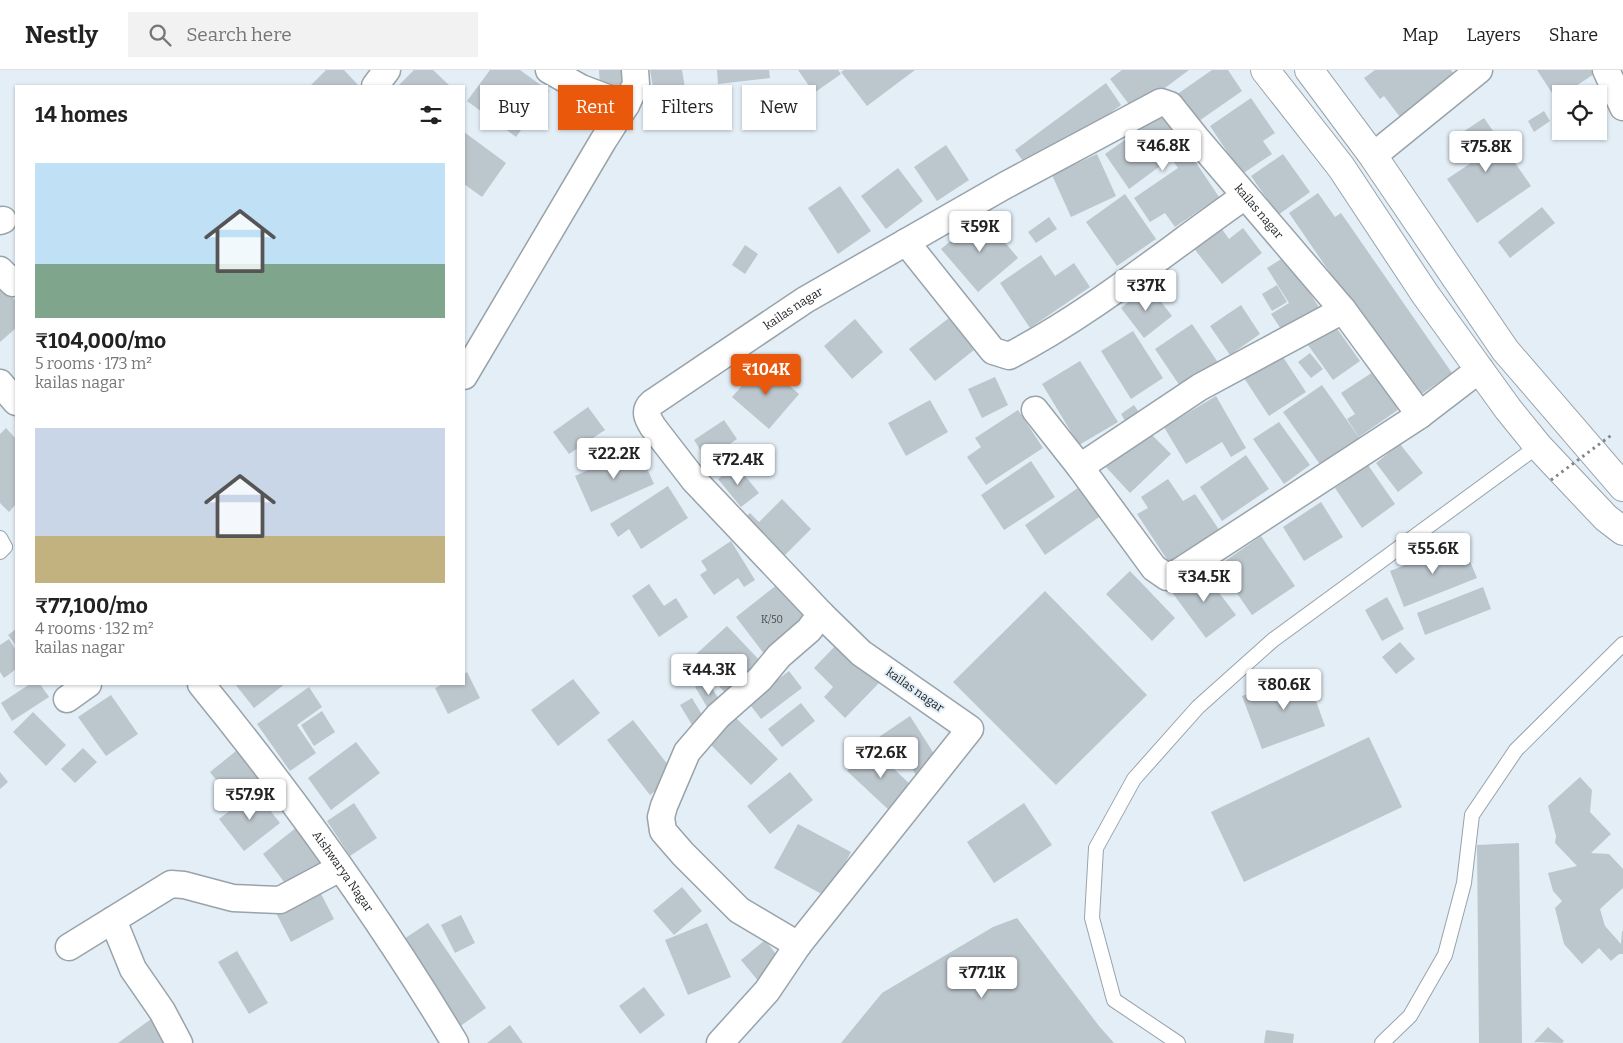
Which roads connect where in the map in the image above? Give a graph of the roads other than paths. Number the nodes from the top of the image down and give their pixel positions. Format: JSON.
{"nodes":[{"id":1,"x":387,"y":70,"type":"edge"},
{"id":2,"x":549,"y":70,"type":"edge"},
{"id":3,"x":635,"y":70,"type":"edge"},
{"id":4,"x":1266,"y":70,"type":"edge"},
{"id":5,"x":1309,"y":70,"type":"edge"},
{"id":6,"x":1479,"y":70,"type":"edge"},
{"id":7,"x":1606,"y":70,"type":"edge"},
{"id":8,"x":376,"y":85,"type":"edge"},
{"id":9,"x":576,"y":85,"type":"edge"},
{"id":10,"x":633,"y":90,"type":"edge"},
{"id":11,"x":1623,"y":107,"type":"edge"},
{"id":12,"x":610,"y":130,"type":"edge"},
{"id":13,"x":1373,"y":156,"type":"junction"},
{"id":14,"x":1245,"y":196,"type":"junction"},
{"id":15,"x":906,"y":242,"type":"junction"},
{"id":16,"x":0,"y":270,"type":"edge"},
{"id":17,"x":15,"y":282,"type":"edge"},
{"id":18,"x":1343,"y":310,"type":"junction"},
{"id":19,"x":1480,"y":369,"type":"junction"},
{"id":20,"x":465,"y":374,"type":"edge"},
{"id":21,"x":0,"y":383,"type":"edge"},
{"id":22,"x":15,"y":401,"type":"edge"},
{"id":23,"x":1034,"y":410,"type":"dead end"},
{"id":24,"x":1420,"y":415,"type":"junction"},
{"id":25,"x":1568,"y":424,"type":"junction"},
{"id":26,"x":1538,"y":446,"type":"junction"},
{"id":27,"x":1080,"y":467,"type":"junction"},
{"id":28,"x":1623,"y":487,"type":"edge"},
{"id":29,"x":1623,"y":531,"type":"edge"},
{"id":30,"x":0,"y":538,"type":"edge"},
{"id":31,"x":0,"y":552,"type":"edge"},
{"id":32,"x":821,"y":614,"type":"junction"},
{"id":33,"x":1623,"y":644,"type":"edge"},
{"id":34,"x":87,"y":685,"type":"edge"},
{"id":35,"x":202,"y":685,"type":"edge"},
{"id":36,"x":67,"y":699,"type":"dead end"},
{"id":37,"x":340,"y":868,"type":"junction"},
{"id":38,"x":113,"y":920,"type":"junction"},
{"id":39,"x":798,"y":946,"type":"junction"},
{"id":40,"x":69,"y":947,"type":"dead end"},
{"id":41,"x":179,"y":1043,"type":"edge"},
{"id":42,"x":455,"y":1043,"type":"edge"},
{"id":43,"x":720,"y":1043,"type":"edge"},
{"id":44,"x":1178,"y":1043,"type":"edge"},
{"id":45,"x":1382,"y":1043,"type":"edge"}],
"edges":[{"from":1,"to":8,"type":"street"},
{"from":2,"to":9,"type":"street"},
{"from":3,"to":10,"type":"street"},
{"from":4,"to":19,"type":"main road"},
{"from":5,"to":13,"type":"main road"},
{"from":6,"to":13,"type":"street"},
{"from":7,"to":11,"type":"street"},
{"from":12,"to":20,"type":"street"},
{"from":13,"to":25,"type":"main road"},
{"from":14,"to":15,"type":"street","name":"kailas nagar"},
{"from":14,"to":15,"type":"street"},
{"from":14,"to":18,"type":"street","name":"kailas nagar"},
{"from":15,"to":32,"type":"street","name":"kailas nagar"},
{"from":16,"to":17,"type":"street"},
{"from":18,"to":24,"type":"street","name":"kailas nagar"},
{"from":18,"to":27,"type":"street"},
{"from":19,"to":24,"type":"street"},
{"from":19,"to":26,"type":"main road"},
{"from":21,"to":22,"type":"street"},
{"from":23,"to":27,"type":"street"},
{"from":24,"to":27,"type":"street"},
{"from":25,"to":26,"type":"main road"},
{"from":25,"to":28,"type":"main road"},
{"from":26,"to":29,"type":"main road"},
{"from":26,"to":44,"type":"lane"},
{"from":30,"to":31,"type":"lane"},
{"from":32,"to":39,"type":"street"},
{"from":32,"to":39,"type":"street","name":"kailas nagar"},
{"from":33,"to":45,"type":"lane"},
{"from":34,"to":36,"type":"street"},
{"from":35,"to":37,"type":"street","name":"Aishwarya Nagar"},
{"from":37,"to":38,"type":"street"},
{"from":37,"to":42,"type":"street","name":"Aishwarya Nagar"},
{"from":38,"to":40,"type":"street"},
{"from":38,"to":41,"type":"street"},
{"from":39,"to":43,"type":"street","name":"kailas nagar"}]}
